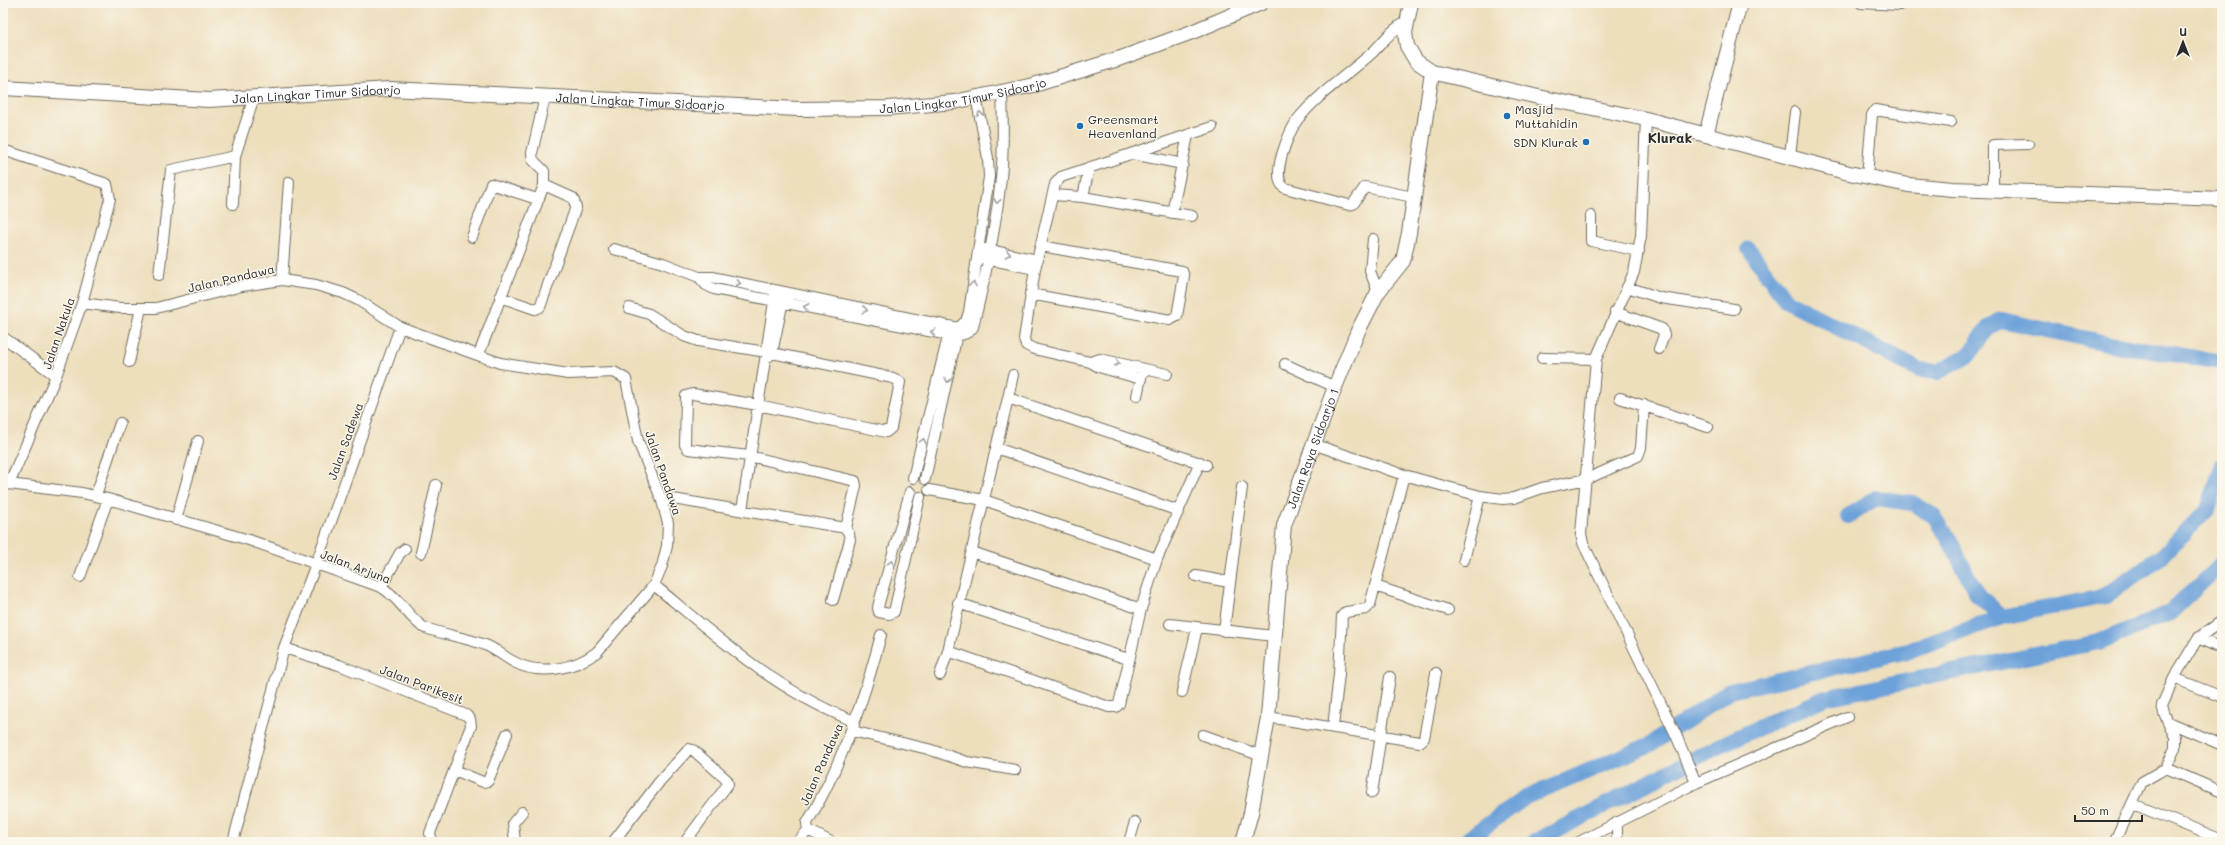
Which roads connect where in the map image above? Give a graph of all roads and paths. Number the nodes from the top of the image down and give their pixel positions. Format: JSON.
{"nodes":[{"id":1,"x":1261,"y":3,"type":"edge"},
{"id":2,"x":1411,"y":3,"type":"edge"},
{"id":3,"x":1740,"y":3,"type":"edge"},
{"id":4,"x":1861,"y":3,"type":"edge"},
{"id":5,"x":1900,"y":5,"type":"dead end"},
{"id":6,"x":1406,"y":21,"type":"junction"},
{"id":7,"x":1432,"y":72,"type":"junction"},
{"id":8,"x":3,"y":88,"type":"edge"},
{"id":9,"x":1002,"y":92,"type":"junction"},
{"id":10,"x":254,"y":97,"type":"junction"},
{"id":11,"x":545,"y":97,"type":"junction"},
{"id":12,"x":976,"y":97,"type":"junction"},
{"id":13,"x":1795,"y":112,"type":"dead end"},
{"id":14,"x":1646,"y":119,"type":"junction"},
{"id":15,"x":1951,"y":122,"type":"dead end"},
{"id":16,"x":1212,"y":127,"type":"dead end"},
{"id":17,"x":1188,"y":135,"type":"junction"},
{"id":18,"x":1706,"y":135,"type":"junction"},
{"id":19,"x":1003,"y":137,"type":"junction"},
{"id":20,"x":984,"y":138,"type":"junction"},
{"id":21,"x":2028,"y":144,"type":"dead end"},
{"id":22,"x":3,"y":150,"type":"edge"},
{"id":23,"x":1131,"y":154,"type":"junction"},
{"id":24,"x":235,"y":156,"type":"junction"},
{"id":25,"x":1002,"y":156,"type":"junction"},
{"id":26,"x":1790,"y":156,"type":"junction"},
{"id":27,"x":988,"y":158,"type":"junction"},
{"id":28,"x":1183,"y":164,"type":"junction"},
{"id":29,"x":1089,"y":168,"type":"junction"},
{"id":30,"x":989,"y":177,"type":"junction"},
{"id":31,"x":1867,"y":177,"type":"junction"},
{"id":32,"x":1001,"y":178,"type":"junction"},
{"id":33,"x":289,"y":182,"type":"dead end"},
{"id":34,"x":544,"y":185,"type":"junction"},
{"id":35,"x":1993,"y":190,"type":"junction"},
{"id":36,"x":1053,"y":195,"type":"junction"},
{"id":37,"x":1083,"y":197,"type":"junction"},
{"id":38,"x":1414,"y":197,"type":"junction"},
{"id":39,"x":537,"y":199,"type":"junction"},
{"id":40,"x":2222,"y":199,"type":"edge"},
{"id":41,"x":233,"y":204,"type":"dead end"},
{"id":42,"x":1172,"y":213,"type":"junction"},
{"id":43,"x":1192,"y":216,"type":"dead end"},
{"id":44,"x":1591,"y":216,"type":"dead end"},
{"id":45,"x":472,"y":237,"type":"dead end"},
{"id":46,"x":1373,"y":239,"type":"dead end"},
{"id":47,"x":1041,"y":246,"type":"junction"},
{"id":48,"x":614,"y":249,"type":"dead end"},
{"id":49,"x":1639,"y":251,"type":"junction"},
{"id":50,"x":983,"y":254,"type":"junction"},
{"id":51,"x":1037,"y":264,"type":"junction"},
{"id":52,"x":159,"y":275,"type":"dead end"},
{"id":53,"x":282,"y":280,"type":"junction"},
{"id":54,"x":1627,"y":287,"type":"junction"},
{"id":55,"x":1378,"y":292,"type":"junction"},
{"id":56,"x":1030,"y":294,"type":"junction"},
{"id":57,"x":500,"y":297,"type":"junction"},
{"id":58,"x":779,"y":297,"type":"junction"},
{"id":59,"x":82,"y":303,"type":"junction"},
{"id":60,"x":141,"y":308,"type":"junction"},
{"id":61,"x":629,"y":308,"type":"dead end"},
{"id":62,"x":1734,"y":309,"type":"dead end"},
{"id":63,"x":1615,"y":312,"type":"junction"},
{"id":64,"x":400,"y":327,"type":"junction"},
{"id":65,"x":954,"y":332,"type":"junction"},
{"id":66,"x":3,"y":337,"type":"edge"},
{"id":67,"x":1659,"y":349,"type":"dead end"},
{"id":68,"x":480,"y":354,"type":"junction"},
{"id":69,"x":768,"y":355,"type":"junction"},
{"id":70,"x":1542,"y":358,"type":"dead end"},
{"id":71,"x":1596,"y":359,"type":"junction"},
{"id":72,"x":129,"y":362,"type":"dead end"},
{"id":73,"x":1284,"y":364,"type":"dead end"},
{"id":74,"x":1142,"y":374,"type":"junction"},
{"id":75,"x":1167,"y":374,"type":"dead end"},
{"id":76,"x":1014,"y":375,"type":"dead end"},
{"id":77,"x":56,"y":376,"type":"junction"},
{"id":78,"x":1335,"y":387,"type":"junction"},
{"id":79,"x":1137,"y":396,"type":"dead end"},
{"id":80,"x":1008,"y":398,"type":"junction"},
{"id":81,"x":1620,"y":398,"type":"dead end"},
{"id":82,"x":1644,"y":404,"type":"junction"},
{"id":83,"x":758,"y":405,"type":"junction"},
{"id":84,"x":120,"y":423,"type":"dead end"},
{"id":85,"x":1708,"y":427,"type":"dead end"},
{"id":86,"x":198,"y":441,"type":"dead end"},
{"id":87,"x":1313,"y":444,"type":"junction"},
{"id":88,"x":996,"y":448,"type":"junction"},
{"id":89,"x":749,"y":456,"type":"junction"},
{"id":90,"x":1404,"y":474,"type":"junction"},
{"id":91,"x":913,"y":478,"type":"junction"},
{"id":92,"x":925,"y":479,"type":"junction"},
{"id":93,"x":1587,"y":479,"type":"junction"},
{"id":94,"x":6,"y":485,"type":"edge"},
{"id":95,"x":436,"y":485,"type":"dead end"},
{"id":96,"x":1242,"y":487,"type":"dead end"},
{"id":97,"x":929,"y":490,"type":"junction"},
{"id":98,"x":910,"y":492,"type":"junction"},
{"id":99,"x":96,"y":496,"type":"junction"},
{"id":100,"x":1480,"y":496,"type":"junction"},
{"id":101,"x":920,"y":497,"type":"junction"},
{"id":102,"x":108,"y":499,"type":"junction"},
{"id":103,"x":984,"y":500,"type":"junction"},
{"id":104,"x":662,"y":501,"type":"junction"},
{"id":105,"x":742,"y":510,"type":"junction"},
{"id":106,"x":1179,"y":511,"type":"junction"},
{"id":107,"x":176,"y":520,"type":"junction"},
{"id":108,"x":846,"y":528,"type":"junction"},
{"id":109,"x":405,"y":549,"type":"dead end"},
{"id":110,"x":972,"y":552,"type":"junction"},
{"id":111,"x":420,"y":553,"type":"dead end"},
{"id":112,"x":1158,"y":559,"type":"junction"},
{"id":113,"x":1464,"y":560,"type":"dead end"},
{"id":114,"x":316,"y":564,"type":"junction"},
{"id":115,"x":1196,"y":576,"type":"dead end"},
{"id":116,"x":80,"y":577,"type":"dead end"},
{"id":117,"x":1229,"y":582,"type":"junction"},
{"id":118,"x":654,"y":585,"type":"junction"},
{"id":119,"x":884,"y":585,"type":"junction"},
{"id":120,"x":1375,"y":586,"type":"junction"},
{"id":121,"x":381,"y":587,"type":"junction"},
{"id":122,"x":899,"y":589,"type":"junction"},
{"id":123,"x":833,"y":600,"type":"dead end"},
{"id":124,"x":958,"y":603,"type":"junction"},
{"id":125,"x":1141,"y":610,"type":"junction"},
{"id":126,"x":1448,"y":610,"type":"dead end"},
{"id":127,"x":2222,"y":621,"type":"edge"},
{"id":128,"x":1170,"y":624,"type":"dead end"},
{"id":129,"x":1197,"y":628,"type":"junction"},
{"id":130,"x":1224,"y":631,"type":"junction"},
{"id":131,"x":881,"y":635,"type":"dead end"},
{"id":132,"x":1274,"y":636,"type":"junction"},
{"id":133,"x":2198,"y":638,"type":"junction"},
{"id":134,"x":284,"y":648,"type":"junction"},
{"id":135,"x":2222,"y":649,"type":"edge"},
{"id":136,"x":948,"y":651,"type":"junction"},
{"id":137,"x":1128,"y":659,"type":"junction"},
{"id":138,"x":1436,"y":673,"type":"dead end"},
{"id":139,"x":940,"y":675,"type":"dead end"},
{"id":140,"x":1390,"y":677,"type":"dead end"},
{"id":141,"x":2174,"y":678,"type":"junction"},
{"id":142,"x":1182,"y":692,"type":"dead end"},
{"id":143,"x":2222,"y":697,"type":"edge"},
{"id":144,"x":1268,"y":717,"type":"junction"},
{"id":145,"x":1847,"y":717,"type":"dead end"},
{"id":146,"x":2168,"y":722,"type":"junction"},
{"id":147,"x":1333,"y":727,"type":"junction"},
{"id":148,"x":853,"y":728,"type":"junction"},
{"id":149,"x":507,"y":734,"type":"dead end"},
{"id":150,"x":1203,"y":735,"type":"dead end"},
{"id":151,"x":1382,"y":735,"type":"junction"},
{"id":152,"x":2222,"y":745,"type":"edge"},
{"id":153,"x":1262,"y":756,"type":"junction"},
{"id":154,"x":2166,"y":768,"type":"junction"},
{"id":155,"x":454,"y":770,"type":"junction"},
{"id":156,"x":1015,"y":770,"type":"dead end"},
{"id":157,"x":1694,"y":779,"type":"junction"},
{"id":158,"x":2222,"y":792,"type":"edge"},
{"id":159,"x":1372,"y":793,"type":"dead end"},
{"id":160,"x":2134,"y":804,"type":"junction"},
{"id":161,"x":522,"y":812,"type":"dead end"},
{"id":162,"x":1135,"y":822,"type":"dead end"},
{"id":163,"x":1617,"y":822,"type":"junction"},
{"id":164,"x":808,"y":830,"type":"junction"},
{"id":165,"x":2222,"y":840,"type":"edge"},
{"id":166,"x":233,"y":842,"type":"edge"},
{"id":167,"x":432,"y":842,"type":"edge"},
{"id":168,"x":515,"y":842,"type":"edge"},
{"id":169,"x":613,"y":842,"type":"edge"},
{"id":170,"x":684,"y":842,"type":"edge"},
{"id":171,"x":798,"y":842,"type":"edge"},
{"id":172,"x":831,"y":842,"type":"edge"},
{"id":173,"x":1129,"y":842,"type":"edge"},
{"id":174,"x":1243,"y":842,"type":"edge"},
{"id":175,"x":1579,"y":842,"type":"edge"},
{"id":176,"x":1617,"y":842,"type":"edge"},
{"id":177,"x":2117,"y":842,"type":"edge"}],
"edges":[{"from":1,"to":9,"type":"street","name":"Jalan Lingkar Timur Sidoarjo"},
{"from":2,"to":6,"type":"street"},
{"from":3,"to":18,"type":"street"},
{"from":4,"to":5,"type":"street"},
{"from":6,"to":7,"type":"street"},
{"from":6,"to":38,"type":"street"},
{"from":7,"to":14,"type":"street"},
{"from":7,"to":38,"type":"street","name":"Jalan Raya Sidoarjo 1"},
{"from":8,"to":10,"type":"street","name":"Jalan Lingkar Timur Sidoarjo"},
{"from":9,"to":12,"type":"street","name":"Jalan Lingkar Timur Sidoarjo"},
{"from":9,"to":19,"type":"street"},
{"from":10,"to":11,"type":"street","name":"Jalan Lingkar Timur Sidoarjo"},
{"from":10,"to":24,"type":"street"},
{"from":11,"to":12,"type":"street","name":"Jalan Lingkar Timur Sidoarjo"},
{"from":11,"to":34,"type":"street"},
{"from":20,"to":12,"type":"street","one_way":true},
{"from":13,"to":26,"type":"street"},
{"from":14,"to":18,"type":"street"},
{"from":14,"to":49,"type":"street"},
{"from":15,"to":31,"type":"street"},
{"from":16,"to":17,"type":"street"},
{"from":17,"to":23,"type":"street"},
{"from":17,"to":28,"type":"street"},
{"from":18,"to":26,"type":"street"},
{"from":19,"to":20,"type":"street"},
{"from":19,"to":25,"type":"street"},
{"from":20,"to":27,"type":"street"},
{"from":21,"to":35,"type":"street"},
{"from":22,"to":59,"type":"street","name":"Jalan Nakula"},
{"from":23,"to":28,"type":"street"},
{"from":23,"to":29,"type":"street"},
{"from":24,"to":41,"type":"street"},
{"from":24,"to":52,"type":"street"},
{"from":25,"to":27,"type":"street"},
{"from":25,"to":32,"type":"street"},
{"from":26,"to":31,"type":"street"},
{"from":27,"to":30,"type":"street"},
{"from":28,"to":42,"type":"street"},
{"from":29,"to":36,"type":"street"},
{"from":29,"to":37,"type":"street"},
{"from":30,"to":32,"type":"street"},
{"from":30,"to":50,"type":"street"},
{"from":31,"to":35,"type":"street"},
{"from":32,"to":50,"type":"street","one_way":true},
{"from":33,"to":53,"type":"street"},
{"from":34,"to":39,"type":"street"},
{"from":34,"to":57,"type":"street"},
{"from":35,"to":40,"type":"street"},
{"from":36,"to":37,"type":"street"},
{"from":36,"to":47,"type":"street"},
{"from":37,"to":42,"type":"street"},
{"from":38,"to":55,"type":"street","name":"Jalan Raya Sidoarjo 1"},
{"from":39,"to":45,"type":"street"},
{"from":39,"to":57,"type":"street"},
{"from":42,"to":43,"type":"street"},
{"from":44,"to":49,"type":"street"},
{"from":46,"to":55,"type":"street"},
{"from":47,"to":51,"type":"street"},
{"from":47,"to":56,"type":"street"},
{"from":48,"to":58,"type":"street"},
{"from":49,"to":54,"type":"street"},
{"from":50,"to":51,"type":"street"},
{"from":50,"to":65,"type":"street"},
{"from":51,"to":56,"type":"street"},
{"from":53,"to":60,"type":"street","name":"Jalan Pandawa"},
{"from":53,"to":64,"type":"street","name":"Jalan Pandawa"},
{"from":54,"to":62,"type":"street"},
{"from":54,"to":63,"type":"street"},
{"from":55,"to":78,"type":"street","name":"Jalan Raya Sidoarjo 1"},
{"from":56,"to":74,"type":"street"},
{"from":57,"to":68,"type":"street"},
{"from":58,"to":65,"type":"street"},
{"from":58,"to":69,"type":"street"},
{"from":59,"to":60,"type":"street","name":"Jalan Pandawa"},
{"from":59,"to":77,"type":"street","name":"Jalan Nakula"},
{"from":60,"to":72,"type":"street"},
{"from":61,"to":69,"type":"street"},
{"from":63,"to":67,"type":"street"},
{"from":63,"to":71,"type":"street"},
{"from":64,"to":68,"type":"street","name":"Jalan Pandawa"},
{"from":64,"to":114,"type":"street","name":"Jalan Sadewa"},
{"from":91,"to":65,"type":"street","one_way":true},
{"from":65,"to":92,"type":"street","one_way":true},
{"from":66,"to":77,"type":"street"},
{"from":68,"to":104,"type":"street","name":"Jalan Pandawa"},
{"from":69,"to":83,"type":"street"},
{"from":69,"to":83,"type":"street"},
{"from":70,"to":71,"type":"street"},
{"from":71,"to":93,"type":"street"},
{"from":73,"to":78,"type":"street"},
{"from":74,"to":75,"type":"street"},
{"from":74,"to":79,"type":"street"},
{"from":76,"to":80,"type":"street"},
{"from":77,"to":94,"type":"street","name":"Jalan Nakula"},
{"from":78,"to":87,"type":"street","name":"Jalan Raya Sidoarjo 1"},
{"from":80,"to":88,"type":"street"},
{"from":80,"to":106,"type":"street"},
{"from":81,"to":82,"type":"street"},
{"from":82,"to":85,"type":"street"},
{"from":82,"to":93,"type":"street"},
{"from":83,"to":89,"type":"street"},
{"from":83,"to":89,"type":"street"},
{"from":84,"to":99,"type":"street"},
{"from":86,"to":107,"type":"street"},
{"from":87,"to":90,"type":"street"},
{"from":87,"to":132,"type":"street","name":"Jalan Raya Sidoarjo 1"},
{"from":88,"to":103,"type":"street"},
{"from":88,"to":106,"type":"street"},
{"from":89,"to":105,"type":"street"},
{"from":89,"to":108,"type":"street"},
{"from":90,"to":100,"type":"street"},
{"from":90,"to":120,"type":"street"},
{"from":91,"to":92,"type":"street"},
{"from":91,"to":98,"type":"street"},
{"from":92,"to":97,"type":"street"},
{"from":93,"to":100,"type":"street"},
{"from":93,"to":157,"type":"street"},
{"from":94,"to":99,"type":"street","name":"Jalan Arjuna"},
{"from":95,"to":111,"type":"street"},
{"from":96,"to":117,"type":"street"},
{"from":97,"to":101,"type":"street"},
{"from":97,"to":103,"type":"street"},
{"from":98,"to":101,"type":"street"},
{"from":119,"to":98,"type":"street","one_way":true},
{"from":99,"to":102,"type":"street","name":"Jalan Arjuna"},
{"from":100,"to":113,"type":"street"},
{"from":101,"to":122,"type":"street"},
{"from":102,"to":107,"type":"street","name":"Jalan Arjuna"},
{"from":102,"to":116,"type":"street"},
{"from":103,"to":110,"type":"street"},
{"from":103,"to":112,"type":"street"},
{"from":104,"to":105,"type":"street"},
{"from":104,"to":118,"type":"street","name":"Jalan Pandawa"},
{"from":105,"to":108,"type":"street"},
{"from":106,"to":112,"type":"street"},
{"from":107,"to":114,"type":"street","name":"Jalan Arjuna"},
{"from":108,"to":123,"type":"street"},
{"from":109,"to":121,"type":"street"},
{"from":110,"to":124,"type":"street"},
{"from":110,"to":125,"type":"street"},
{"from":112,"to":125,"type":"street"},
{"from":114,"to":121,"type":"street","name":"Jalan Arjuna"},
{"from":114,"to":134,"type":"street","name":"Jalan Sadewa"},
{"from":115,"to":117,"type":"street"},
{"from":117,"to":130,"type":"street"},
{"from":118,"to":121,"type":"street","name":"Jalan Arjuna"},
{"from":118,"to":148,"type":"street","name":"Jalan Pandawa"},
{"from":119,"to":122,"type":"street"},
{"from":119,"to":122,"type":"street"},
{"from":120,"to":126,"type":"street"},
{"from":120,"to":147,"type":"street"},
{"from":124,"to":136,"type":"street"},
{"from":124,"to":137,"type":"street"},
{"from":125,"to":137,"type":"street"},
{"from":127,"to":133,"type":"street"},
{"from":128,"to":129,"type":"street"},
{"from":129,"to":130,"type":"street"},
{"from":129,"to":142,"type":"street"},
{"from":130,"to":132,"type":"street"},
{"from":131,"to":148,"type":"street"},
{"from":132,"to":144,"type":"street","name":"Jalan Raya Sidoarjo 1"},
{"from":133,"to":135,"type":"street"},
{"from":133,"to":141,"type":"street"},
{"from":134,"to":155,"type":"street","name":"Jalan Parikesit"},
{"from":134,"to":166,"type":"street","name":"Jalan Sadewa"},
{"from":136,"to":137,"type":"street"},
{"from":136,"to":139,"type":"street"},
{"from":138,"to":151,"type":"street"},
{"from":140,"to":151,"type":"street"},
{"from":141,"to":143,"type":"street"},
{"from":141,"to":146,"type":"street"},
{"from":144,"to":147,"type":"street"},
{"from":144,"to":153,"type":"street","name":"Jalan Raya Sidoarjo 1"},
{"from":145,"to":157,"type":"street"},
{"from":146,"to":152,"type":"street"},
{"from":146,"to":154,"type":"street"},
{"from":147,"to":151,"type":"street"},
{"from":148,"to":156,"type":"street"},
{"from":148,"to":164,"type":"street","name":"Jalan Pandawa"},
{"from":149,"to":155,"type":"street"},
{"from":150,"to":153,"type":"street"},
{"from":151,"to":159,"type":"street"},
{"from":153,"to":174,"type":"street","name":"Jalan Raya Sidoarjo 1"},
{"from":154,"to":158,"type":"street"},
{"from":154,"to":160,"type":"street"},
{"from":155,"to":167,"type":"street","name":"Jalan Parikesit"},
{"from":157,"to":163,"type":"street"},
{"from":160,"to":165,"type":"street"},
{"from":160,"to":177,"type":"street"},
{"from":161,"to":168,"type":"street"},
{"from":162,"to":173,"type":"street"},
{"from":163,"to":175,"type":"street"},
{"from":163,"to":176,"type":"street"},
{"from":164,"to":171,"type":"street"},
{"from":164,"to":172,"type":"street"},
{"from":169,"to":170,"type":"street"}]}
